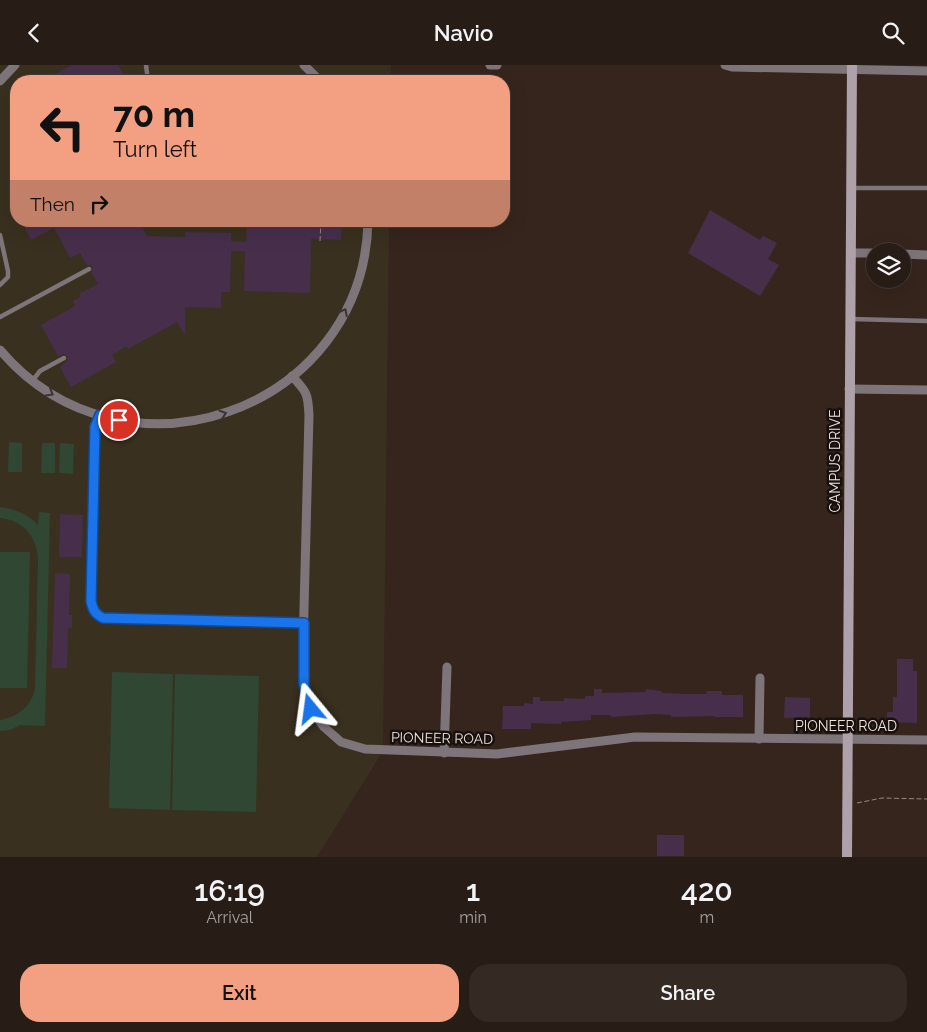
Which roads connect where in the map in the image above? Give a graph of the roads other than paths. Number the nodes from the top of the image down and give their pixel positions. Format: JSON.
{"nodes":[{"id":1,"x":16,"y":65,"type":"edge"},
{"id":2,"x":304,"y":65,"type":"edge"},
{"id":3,"x":490,"y":65,"type":"edge"},
{"id":4,"x":497,"y":65,"type":"edge"},
{"id":5,"x":725,"y":65,"type":"edge"},
{"id":6,"x":852,"y":67,"type":"edge"},
{"id":7,"x":927,"y":71,"type":"edge"},
{"id":8,"x":314,"y":75,"type":"edge"},
{"id":9,"x":0,"y":81,"type":"edge"},
{"id":10,"x":851,"y":188,"type":"junction"},
{"id":11,"x":927,"y":188,"type":"edge"},
{"id":12,"x":367,"y":227,"type":"edge"},
{"id":13,"x":0,"y":235,"type":"edge"},
{"id":14,"x":851,"y":253,"type":"junction"},
{"id":15,"x":866,"y":253,"type":"edge"},
{"id":16,"x":911,"y":254,"type":"edge"},
{"id":17,"x":927,"y":255,"type":"edge"},
{"id":18,"x":89,"y":269,"type":"dead end"},
{"id":19,"x":0,"y":285,"type":"edge"},
{"id":20,"x":0,"y":317,"type":"edge"},
{"id":21,"x":850,"y":319,"type":"junction"},
{"id":22,"x":927,"y":321,"type":"edge"},
{"id":23,"x":0,"y":350,"type":"edge"},
{"id":24,"x":64,"y":358,"type":"dead end"},
{"id":25,"x":292,"y":376,"type":"junction"},
{"id":26,"x":32,"y":381,"type":"junction"},
{"id":27,"x":850,"y":389,"type":"junction"},
{"id":28,"x":927,"y":390,"type":"edge"},
{"id":29,"x":100,"y":415,"type":"junction"},
{"id":30,"x":304,"y":623,"type":"junction"},
{"id":31,"x":447,"y":667,"type":"dead end"},
{"id":32,"x":760,"y":678,"type":"dead end"},
{"id":33,"x":759,"y":739,"type":"junction"},
{"id":34,"x":847,"y":740,"type":"junction"},
{"id":35,"x":927,"y":740,"type":"edge"},
{"id":36,"x":444,"y":753,"type":"junction"},
{"id":37,"x":846,"y":857,"type":"edge"}],
"edges":[{"from":1,"to":9,"type":"street"},
{"from":2,"to":8,"type":"street"},
{"from":3,"to":4,"type":"street"},
{"from":5,"to":6,"type":"street"},
{"from":6,"to":7,"type":"street"},
{"from":6,"to":10,"type":"main road","name":"CAMPUS DRIVE"},
{"from":10,"to":11,"type":"lane"},
{"from":10,"to":14,"type":"main road","name":"CAMPUS DRIVE"},
{"from":25,"to":12,"type":"street","one_way":true},
{"from":13,"to":19,"type":"lane"},
{"from":14,"to":15,"type":"street"},
{"from":14,"to":21,"type":"main road","name":"CAMPUS DRIVE"},
{"from":16,"to":17,"type":"street"},
{"from":18,"to":20,"type":"lane"},
{"from":21,"to":22,"type":"lane"},
{"from":21,"to":27,"type":"main road","name":"CAMPUS DRIVE"},
{"from":23,"to":26,"type":"street"},
{"from":24,"to":26,"type":"lane"},
{"from":29,"to":25,"type":"street","one_way":true},
{"from":25,"to":30,"type":"street","name":"PIONEER ROAD"},
{"from":26,"to":29,"type":"street","one_way":true},
{"from":27,"to":28,"type":"street"},
{"from":27,"to":34,"type":"main road","name":"CAMPUS DRIVE"},
{"from":29,"to":30,"type":"lane"},
{"from":30,"to":36,"type":"street","name":"PIONEER ROAD"},
{"from":31,"to":36,"type":"street"},
{"from":32,"to":33,"type":"street"},
{"from":33,"to":34,"type":"street","name":"PIONEER ROAD"},
{"from":33,"to":36,"type":"street","name":"PIONEER ROAD"},
{"from":34,"to":35,"type":"street","name":"PIONEER ROAD"},
{"from":34,"to":37,"type":"main road","name":"CAMPUS DRIVE"}]}
